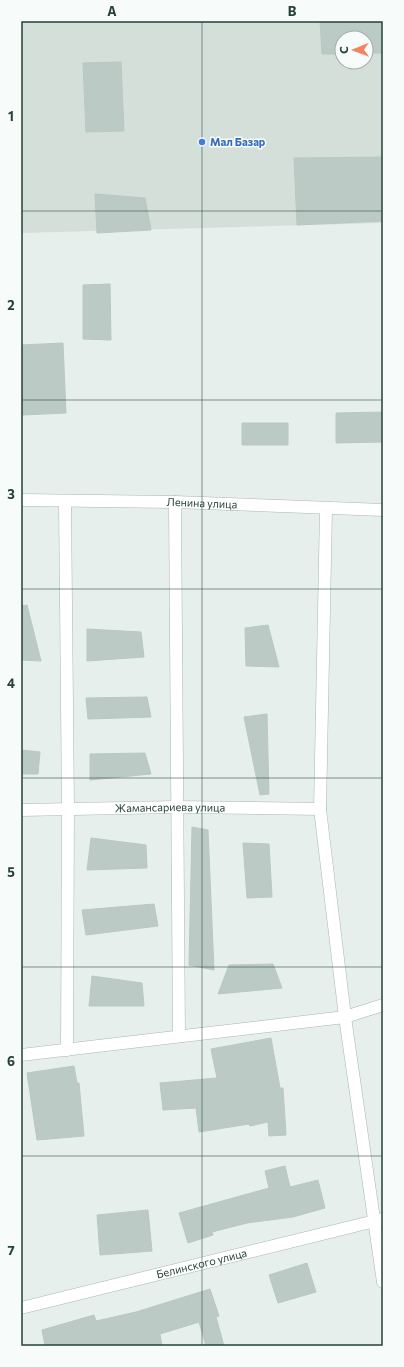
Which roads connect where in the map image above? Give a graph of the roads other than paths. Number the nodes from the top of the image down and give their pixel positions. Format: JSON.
{"nodes":[{"id":1,"x":21,"y":500,"type":"edge"},
{"id":2,"x":65,"y":501,"type":"junction"},
{"id":3,"x":175,"y":502,"type":"junction"},
{"id":4,"x":326,"y":509,"type":"junction"},
{"id":5,"x":383,"y":510,"type":"edge"},
{"id":6,"x":176,"y":807,"type":"junction"},
{"id":7,"x":68,"y":809,"type":"junction"},
{"id":8,"x":320,"y":809,"type":"junction"},
{"id":9,"x":21,"y":810,"type":"edge"},
{"id":10,"x":383,"y":1006,"type":"edge"},
{"id":11,"x":345,"y":1017,"type":"junction"},
{"id":12,"x":179,"y":1036,"type":"junction"},
{"id":13,"x":67,"y":1050,"type":"junction"},
{"id":14,"x":21,"y":1055,"type":"edge"},
{"id":15,"x":379,"y":1220,"type":"edge"},
{"id":16,"x":383,"y":1282,"type":"edge"},
{"id":17,"x":21,"y":1308,"type":"edge"}],
"edges":[{"from":1,"to":2,"type":"street","name":"Ленина улица"},
{"from":2,"to":3,"type":"street","name":"Ленина улица"},
{"from":2,"to":7,"type":"street"},
{"from":3,"to":4,"type":"street","name":"Ленина улица"},
{"from":3,"to":6,"type":"street"},
{"from":4,"to":5,"type":"street","name":"Ленина улица"},
{"from":4,"to":8,"type":"street"},
{"from":6,"to":7,"type":"street","name":"Жамансариева улица"},
{"from":6,"to":8,"type":"street","name":"Жамансариева улица"},
{"from":6,"to":12,"type":"street"},
{"from":7,"to":9,"type":"street","name":"Жамансариева улица"},
{"from":7,"to":13,"type":"street"},
{"from":8,"to":11,"type":"street"},
{"from":10,"to":11,"type":"street"},
{"from":11,"to":12,"type":"street"},
{"from":11,"to":15,"type":"street"},
{"from":12,"to":13,"type":"street"},
{"from":13,"to":14,"type":"street"},
{"from":15,"to":16,"type":"street"},
{"from":15,"to":17,"type":"street","name":"Белинского улица"}]}
